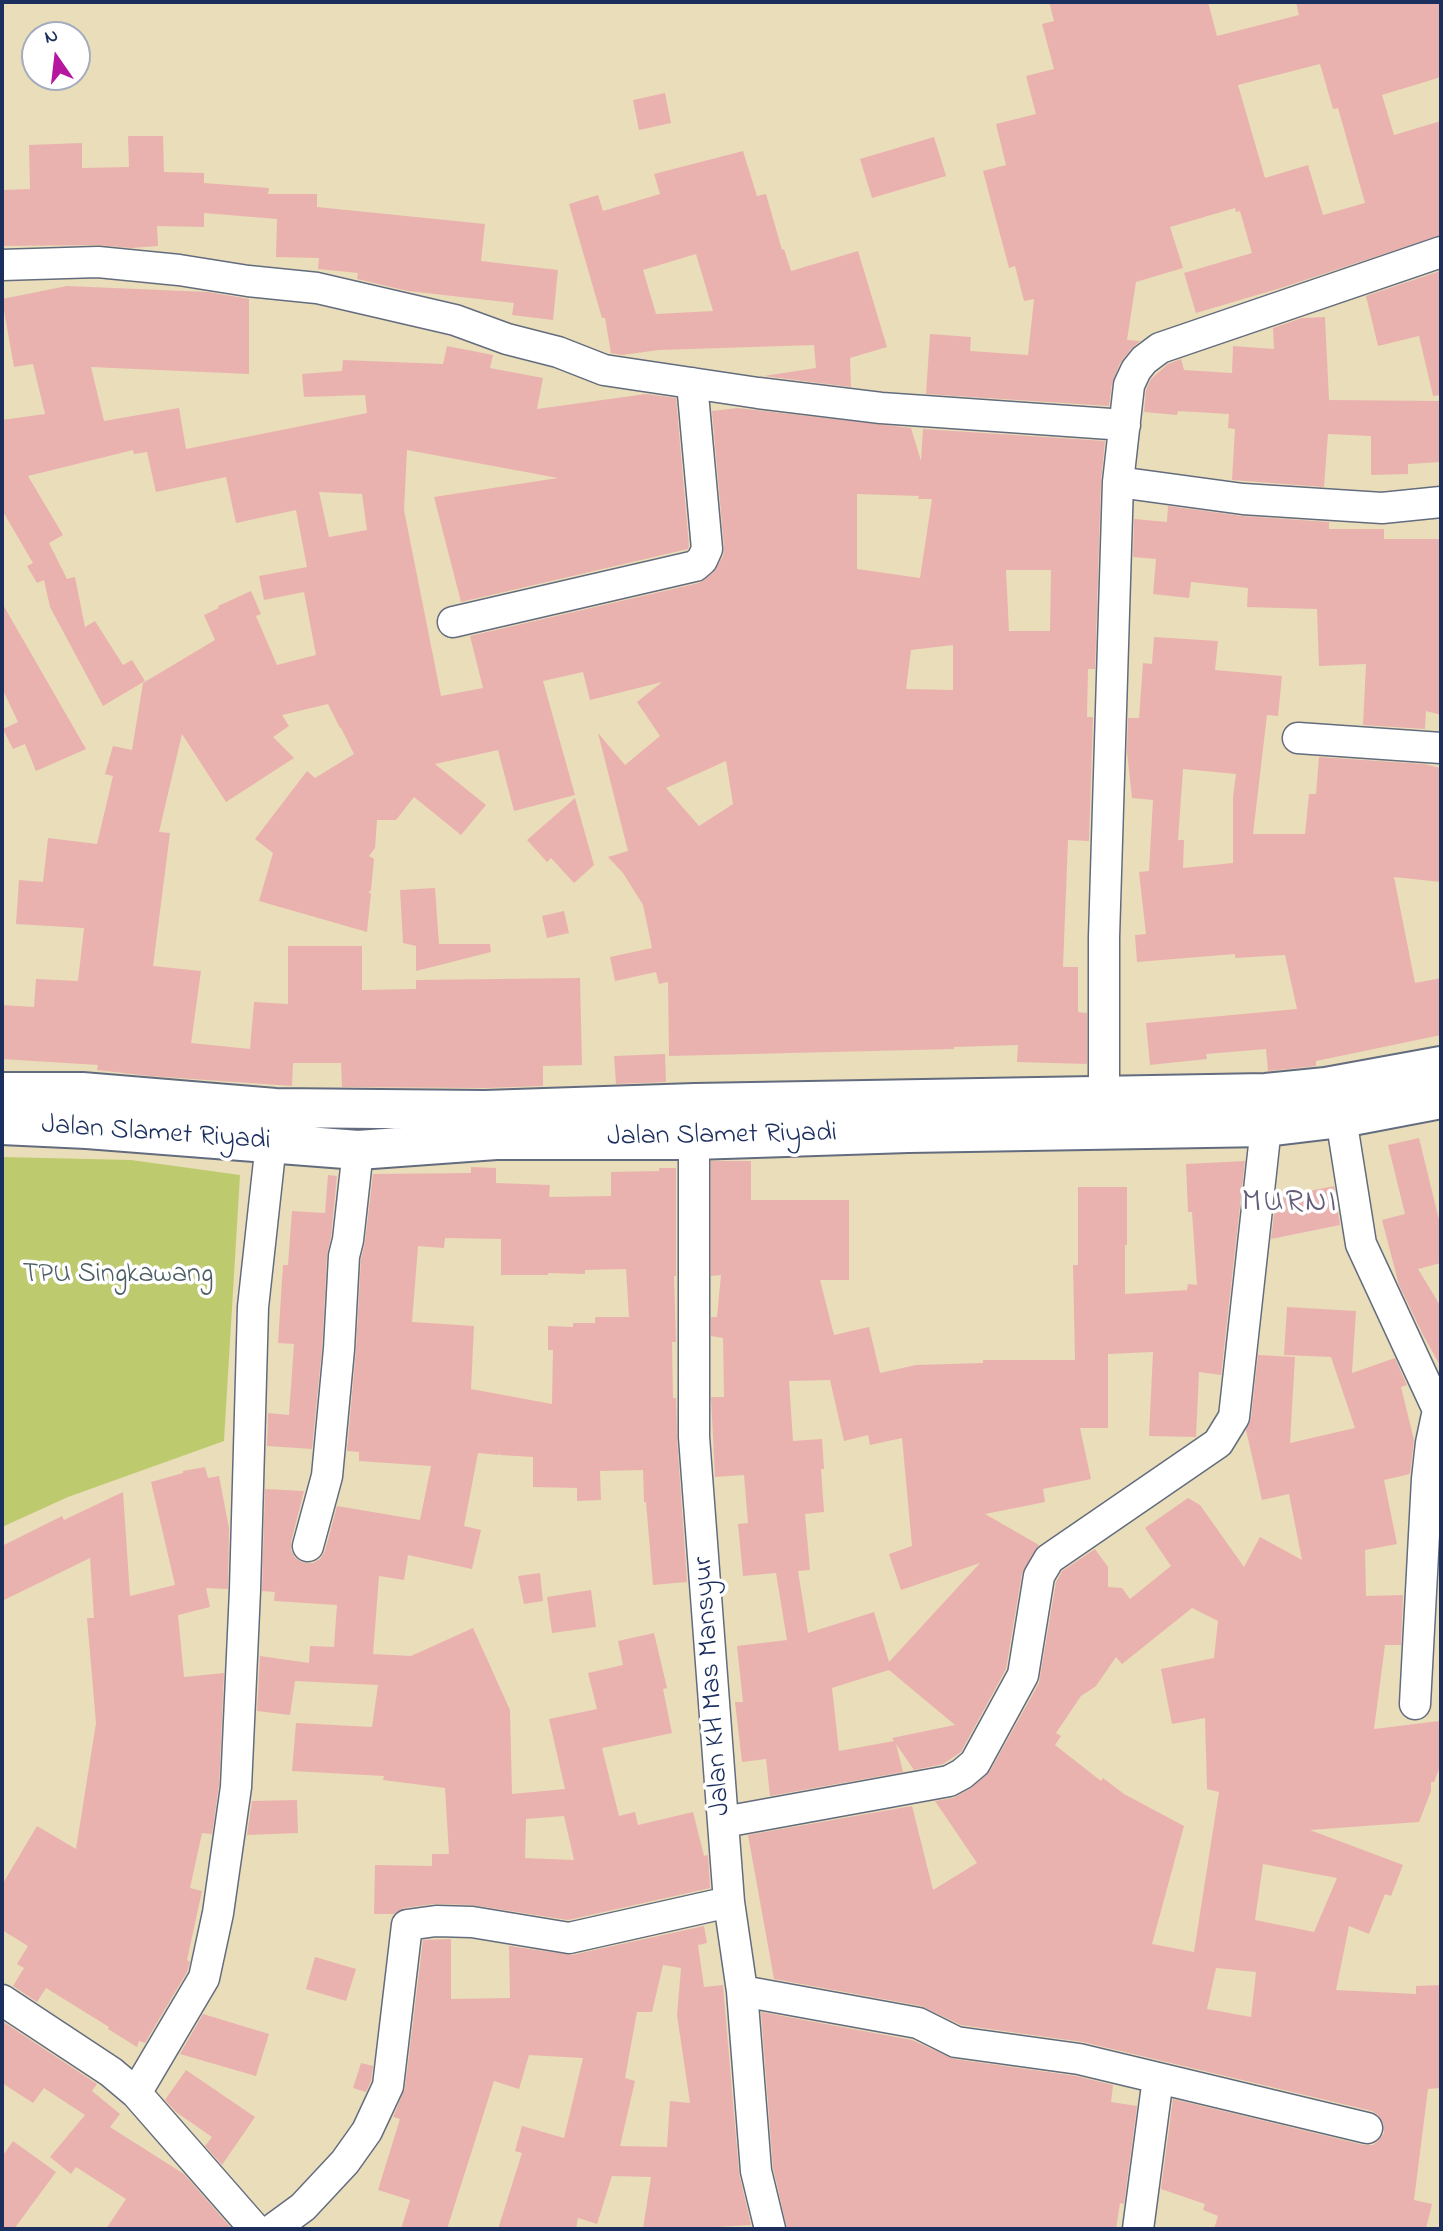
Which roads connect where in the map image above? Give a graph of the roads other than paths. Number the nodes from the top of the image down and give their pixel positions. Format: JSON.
{"nodes":[{"id":1,"x":1441,"y":252,"type":"edge"},
{"id":2,"x":2,"y":265,"type":"edge"},
{"id":3,"x":692,"y":383,"type":"junction"},
{"id":4,"x":1125,"y":425,"type":"junction"},
{"id":5,"x":1118,"y":482,"type":"junction"},
{"id":6,"x":1441,"y":502,"type":"edge"},
{"id":7,"x":453,"y":622,"type":"dead end"},
{"id":8,"x":1298,"y":738,"type":"dead end"},
{"id":9,"x":1441,"y":748,"type":"edge"},
{"id":10,"x":1441,"y":1066,"type":"edge"},
{"id":11,"x":2,"y":1092,"type":"edge"},
{"id":12,"x":1104,"y":1094,"type":"junction"},
{"id":13,"x":1441,"y":1099,"type":"edge"},
{"id":14,"x":1266,"y":1110,"type":"junction"},
{"id":15,"x":1341,"y":1118,"type":"junction"},
{"id":16,"x":2,"y":1125,"type":"edge"},
{"id":17,"x":694,"y":1140,"type":"junction"},
{"id":18,"x":271,"y":1143,"type":"junction"},
{"id":19,"x":358,"y":1150,"type":"junction"},
{"id":20,"x":1440,"y":1412,"type":"edge"},
{"id":21,"x":308,"y":1546,"type":"dead end"},
{"id":22,"x":1415,"y":1704,"type":"dead end"},
{"id":23,"x":724,"y":1822,"type":"junction"},
{"id":24,"x":729,"y":1902,"type":"junction"},
{"id":25,"x":742,"y":1991,"type":"junction"},
{"id":26,"x":2,"y":2000,"type":"edge"},
{"id":27,"x":1158,"y":2078,"type":"junction"},
{"id":28,"x":136,"y":2093,"type":"junction"},
{"id":29,"x":1367,"y":2128,"type":"dead end"},
{"id":30,"x":255,"y":2229,"type":"edge"},
{"id":31,"x":273,"y":2229,"type":"edge"},
{"id":32,"x":770,"y":2229,"type":"edge"},
{"id":33,"x":1138,"y":2229,"type":"edge"}],
"edges":[{"from":1,"to":4,"type":"street"},
{"from":2,"to":3,"type":"street"},
{"from":3,"to":4,"type":"street"},
{"from":3,"to":7,"type":"street"},
{"from":4,"to":5,"type":"street"},
{"from":5,"to":6,"type":"street"},
{"from":5,"to":12,"type":"street"},
{"from":8,"to":9,"type":"street"},
{"from":10,"to":14,"type":"main road","name":"Jalan Slamet Riyadi"},
{"from":11,"to":12,"type":"main road","name":"Jalan Slamet Riyadi"},
{"from":12,"to":14,"type":"main road","name":"Jalan Slamet Riyadi"},
{"from":13,"to":15,"type":"main road","name":"Jalan Slamet Riyadi"},
{"from":14,"to":15,"type":"main road","name":"Jalan Slamet Riyadi"},
{"from":14,"to":17,"type":"main road","name":"Jalan Slamet Riyadi"},
{"from":14,"to":23,"type":"street"},
{"from":15,"to":20,"type":"street"},
{"from":16,"to":18,"type":"main road","name":"Jalan Slamet Riyadi"},
{"from":17,"to":19,"type":"main road","name":"Jalan Slamet Riyadi"},
{"from":17,"to":23,"type":"street","name":"Jalan KH Mas Mansyur"},
{"from":18,"to":19,"type":"main road","name":"Jalan Slamet Riyadi"},
{"from":18,"to":28,"type":"street"},
{"from":19,"to":21,"type":"street"},
{"from":20,"to":22,"type":"street"},
{"from":23,"to":24,"type":"street","name":"Jalan KH Mas Mansyur"},
{"from":24,"to":25,"type":"street","name":"Jalan KH Mas Mansyur"},
{"from":24,"to":31,"type":"street"},
{"from":25,"to":27,"type":"street"},
{"from":25,"to":32,"type":"street","name":"Jalan KH Mas Mansyur"},
{"from":26,"to":28,"type":"street"},
{"from":27,"to":29,"type":"street"},
{"from":27,"to":33,"type":"street"},
{"from":28,"to":30,"type":"street"}]}
